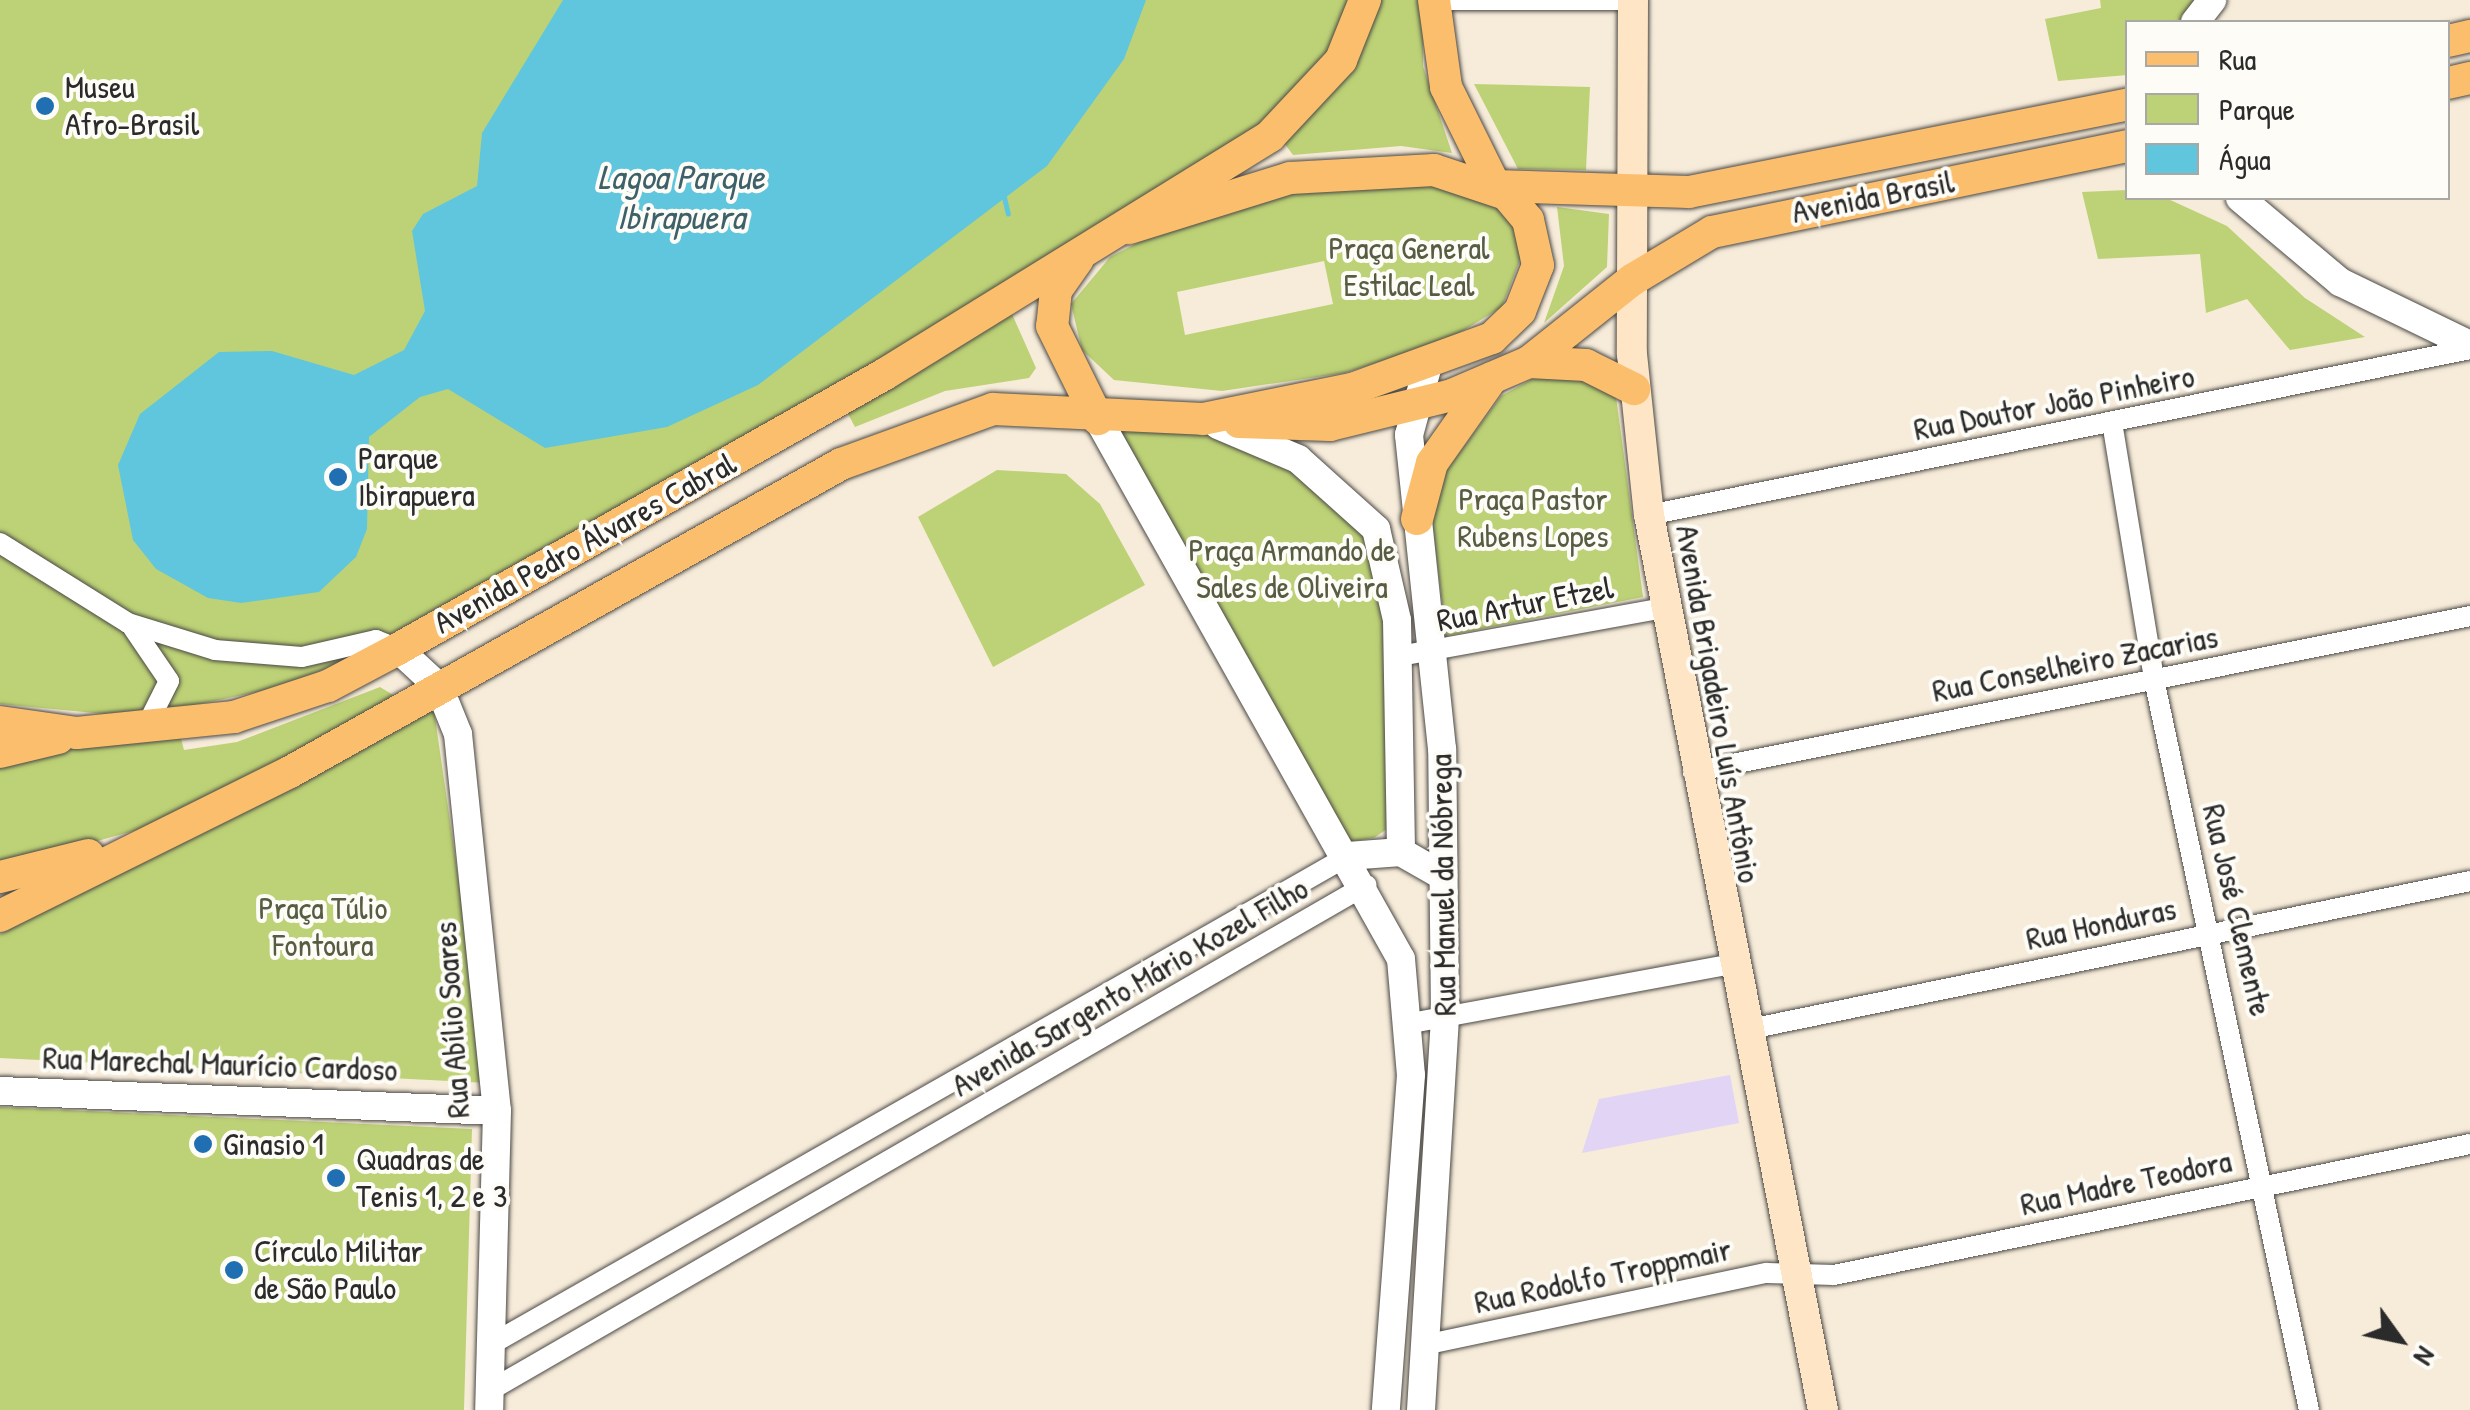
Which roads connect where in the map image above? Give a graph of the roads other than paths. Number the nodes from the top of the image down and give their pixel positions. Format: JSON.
{"nodes":[{"id":1,"x":1365,"y":0,"type":"edge"},
{"id":2,"x":1434,"y":0,"type":"edge"},
{"id":3,"x":1633,"y":0,"type":"edge"},
{"id":4,"x":2213,"y":0,"type":"edge"},
{"id":5,"x":2197,"y":20,"type":"edge"},
{"id":6,"x":2125,"y":105,"type":"edge"},
{"id":7,"x":2121,"y":150,"type":"edge"},
{"id":8,"x":1494,"y":186,"type":"junction"},
{"id":9,"x":1632,"y":194,"type":"junction"},
{"id":10,"x":2247,"y":200,"type":"edge"},
{"id":11,"x":2273,"y":208,"type":"edge"},
{"id":12,"x":1129,"y":228,"type":"junction"},
{"id":13,"x":1081,"y":256,"type":"junction"},
{"id":14,"x":1632,"y":280,"type":"junction"},
{"id":15,"x":2470,"y":347,"type":"edge"},
{"id":16,"x":1529,"y":362,"type":"junction"},
{"id":17,"x":1428,"y":364,"type":"junction"},
{"id":18,"x":1492,"y":378,"type":"junction"},
{"id":19,"x":1634,"y":389,"type":"junction"},
{"id":20,"x":1412,"y":409,"type":"junction"},
{"id":21,"x":1203,"y":418,"type":"junction"},
{"id":22,"x":1098,"y":419,"type":"junction"},
{"id":23,"x":2112,"y":422,"type":"junction"},
{"id":24,"x":1649,"y":515,"type":"junction"},
{"id":25,"x":1417,"y":519,"type":"junction"},
{"id":26,"x":0,"y":543,"type":"edge"},
{"id":27,"x":1663,"y":608,"type":"junction"},
{"id":28,"x":2470,"y":616,"type":"edge"},
{"id":29,"x":128,"y":623,"type":"junction"},
{"id":30,"x":398,"y":649,"type":"junction"},
{"id":31,"x":1434,"y":652,"type":"junction"},
{"id":32,"x":1399,"y":656,"type":"junction"},
{"id":33,"x":2154,"y":679,"type":"junction"},
{"id":34,"x":439,"y":687,"type":"junction"},
{"id":35,"x":0,"y":722,"type":"edge"},
{"id":36,"x":144,"y":729,"type":"junction"},
{"id":37,"x":77,"y":734,"type":"junction"},
{"id":38,"x":0,"y":752,"type":"edge"},
{"id":39,"x":1693,"y":772,"type":"junction"},
{"id":40,"x":152,"y":836,"type":"junction"},
{"id":41,"x":1401,"y":852,"type":"junction"},
{"id":42,"x":1348,"y":856,"type":"junction"},
{"id":43,"x":1442,"y":876,"type":"junction"},
{"id":44,"x":0,"y":877,"type":"edge"},
{"id":45,"x":2470,"y":882,"type":"edge"},
{"id":46,"x":1366,"y":886,"type":"junction"},
{"id":47,"x":0,"y":916,"type":"edge"},
{"id":48,"x":2210,"y":932,"type":"junction"},
{"id":49,"x":1731,"y":964,"type":"junction"},
{"id":50,"x":1445,"y":1016,"type":"junction"},
{"id":51,"x":1410,"y":1023,"type":"junction"},
{"id":52,"x":1745,"y":1030,"type":"junction"},
{"id":53,"x":0,"y":1091,"type":"edge"},
{"id":54,"x":908,"y":1106,"type":"junction"},
{"id":55,"x":496,"y":1110,"type":"junction"},
{"id":56,"x":1407,"y":1127,"type":"junction"},
{"id":57,"x":1440,"y":1131,"type":"junction"},
{"id":58,"x":924,"y":1140,"type":"junction"},
{"id":59,"x":2470,"y":1144,"type":"edge"},
{"id":60,"x":2264,"y":1186,"type":"junction"},
{"id":61,"x":1796,"y":1276,"type":"junction"},
{"id":62,"x":1424,"y":1344,"type":"junction"},
{"id":63,"x":490,"y":1345,"type":"junction"},
{"id":64,"x":489,"y":1400,"type":"edge"},
{"id":65,"x":1386,"y":1410,"type":"edge"},
{"id":66,"x":1421,"y":1410,"type":"edge"},
{"id":67,"x":1823,"y":1410,"type":"edge"},
{"id":68,"x":2309,"y":1410,"type":"edge"}],
"edges":[{"from":1,"to":12,"type":"main road"},
{"from":2,"to":3,"type":"street"},
{"from":2,"to":8,"type":"main road"},
{"from":3,"to":9,"type":"main road","name":"Avenida Brigadeiro Luís Antônio"},
{"from":4,"to":5,"type":"street"},
{"from":6,"to":9,"type":"main road","name":"Avenida Brasil"},
{"from":7,"to":14,"type":"main road","name":"Avenida Brasil"},
{"from":8,"to":9,"type":"main road"},
{"from":8,"to":12,"type":"main road"},
{"from":8,"to":17,"type":"main road"},
{"from":9,"to":14,"type":"main road","name":"Avenida Brigadeiro Luís Antônio"},
{"from":10,"to":11,"type":"street"},
{"from":11,"to":15,"type":"street"},
{"from":12,"to":13,"type":"main road","name":"Avenida Pedro Álvares Cabral"},
{"from":13,"to":22,"type":"main road"},
{"from":13,"to":30,"type":"main road","name":"Avenida Pedro Álvares Cabral"},
{"from":14,"to":16,"type":"main road","name":"Avenida Brasil"},
{"from":14,"to":19,"type":"main road","name":"Avenida Brigadeiro Luís Antônio"},
{"from":15,"to":23,"type":"street","name":"Rua Doutor João Pinheiro"},
{"from":16,"to":18,"type":"main road"},
{"from":16,"to":19,"type":"main road"},
{"from":17,"to":20,"type":"street","name":"Rua Manuel da Nóbrega"},
{"from":17,"to":21,"type":"main road"},
{"from":18,"to":20,"type":"main road"},
{"from":18,"to":25,"type":"main road"},
{"from":19,"to":24,"type":"main road","name":"Avenida Brigadeiro Luís Antônio"},
{"from":20,"to":21,"type":"main road"},
{"from":20,"to":25,"type":"street","name":"Rua Manuel da Nóbrega"},
{"from":21,"to":22,"type":"main road"},
{"from":21,"to":32,"type":"street","name":"Rua Manuel da Nóbrega"},
{"from":22,"to":34,"type":"main road","name":"Avenida Pedro Álvares Cabral"},
{"from":22,"to":42,"type":"street","name":"Rua Manuel da Nóbrega"},
{"from":23,"to":24,"type":"street","name":"Rua Doutor João Pinheiro"},
{"from":23,"to":33,"type":"street","name":"Rua José Clemente"},
{"from":24,"to":27,"type":"main road","name":"Avenida Brigadeiro Luís Antônio"},
{"from":25,"to":31,"type":"street","name":"Rua Manuel da Nóbrega"},
{"from":26,"to":29,"type":"street"},
{"from":27,"to":31,"type":"street","name":"Rua Artur Etzel"},
{"from":27,"to":39,"type":"main road","name":"Avenida Brigadeiro Luís Antônio"},
{"from":28,"to":33,"type":"street","name":"Rua Conselheiro Zacarias"},
{"from":29,"to":30,"type":"street"},
{"from":29,"to":36,"type":"street"},
{"from":30,"to":34,"type":"street","name":"Rua Abílio Soares"},
{"from":30,"to":36,"type":"main road","name":"Avenida Pedro Álvares Cabral"},
{"from":31,"to":32,"type":"street","name":"Rua Artur Etzel"},
{"from":31,"to":43,"type":"street","name":"Rua Manuel da Nóbrega"},
{"from":32,"to":41,"type":"street","name":"Rua Manuel da Nóbrega"},
{"from":33,"to":39,"type":"street","name":"Rua Conselheiro Zacarias"},
{"from":33,"to":48,"type":"street","name":"Rua José Clemente"},
{"from":34,"to":40,"type":"main road","name":"Avenida Pedro Álvares Cabral"},
{"from":34,"to":55,"type":"street","name":"Rua Abílio Soares"},
{"from":35,"to":37,"type":"main road","name":"Avenida Pedro Álvares Cabral"},
{"from":36,"to":37,"type":"main road","name":"Avenida Pedro Álvares Cabral"},
{"from":37,"to":38,"type":"main road"},
{"from":39,"to":49,"type":"main road","name":"Avenida Brigadeiro Luís Antônio"},
{"from":40,"to":44,"type":"main road"},
{"from":40,"to":47,"type":"main road","name":"Avenida Pedro Álvares Cabral"},
{"from":41,"to":42,"type":"street"},
{"from":41,"to":43,"type":"street"},
{"from":42,"to":46,"type":"street","name":"Rua Manuel da Nóbrega"},
{"from":42,"to":54,"type":"street","name":"Avenida Sargento Mário Kozel Filho"},
{"from":43,"to":50,"type":"street","name":"Rua Manuel da Nóbrega"},
{"from":45,"to":48,"type":"street","name":"Rua Honduras"},
{"from":46,"to":51,"type":"street","name":"Rua Manuel da Nóbrega"},
{"from":46,"to":58,"type":"street","name":"Avenida Sargento Mário Kozel Filho"},
{"from":48,"to":52,"type":"street","name":"Rua Honduras"},
{"from":48,"to":60,"type":"street","name":"Rua José Clemente"},
{"from":49,"to":50,"type":"street"},
{"from":49,"to":52,"type":"main road","name":"Avenida Brigadeiro Luís Antônio"},
{"from":50,"to":51,"type":"street"},
{"from":50,"to":57,"type":"street","name":"Rua Manuel da Nóbrega"},
{"from":51,"to":56,"type":"street","name":"Rua Manuel da Nóbrega"},
{"from":52,"to":61,"type":"main road","name":"Avenida Brigadeiro Luís Antônio"},
{"from":53,"to":55,"type":"street","name":"Rua Marechal Maurício Cardoso"},
{"from":54,"to":58,"type":"street"},
{"from":54,"to":63,"type":"street","name":"Avenida Sargento Mário Kozel Filho"},
{"from":55,"to":63,"type":"street","name":"Rua Abílio Soares"},
{"from":56,"to":57,"type":"street"},
{"from":56,"to":65,"type":"street","name":"Rua Manuel da Nóbrega"},
{"from":57,"to":62,"type":"street","name":"Rua Manuel da Nóbrega"},
{"from":58,"to":64,"type":"street","name":"Avenida Sargento Mário Kozel Filho"},
{"from":59,"to":60,"type":"street","name":"Rua Madre Teodora"},
{"from":60,"to":61,"type":"street","name":"Rua Madre Teodora"},
{"from":60,"to":68,"type":"street","name":"Rua José Clemente"},
{"from":61,"to":62,"type":"street","name":"Rua Rodolfo Troppmair"},
{"from":61,"to":67,"type":"main road","name":"Avenida Brigadeiro Luís Antônio"},
{"from":62,"to":66,"type":"street","name":"Rua Manuel da Nóbrega"},
{"from":63,"to":64,"type":"street","name":"Rua Abílio Soares"}]}
